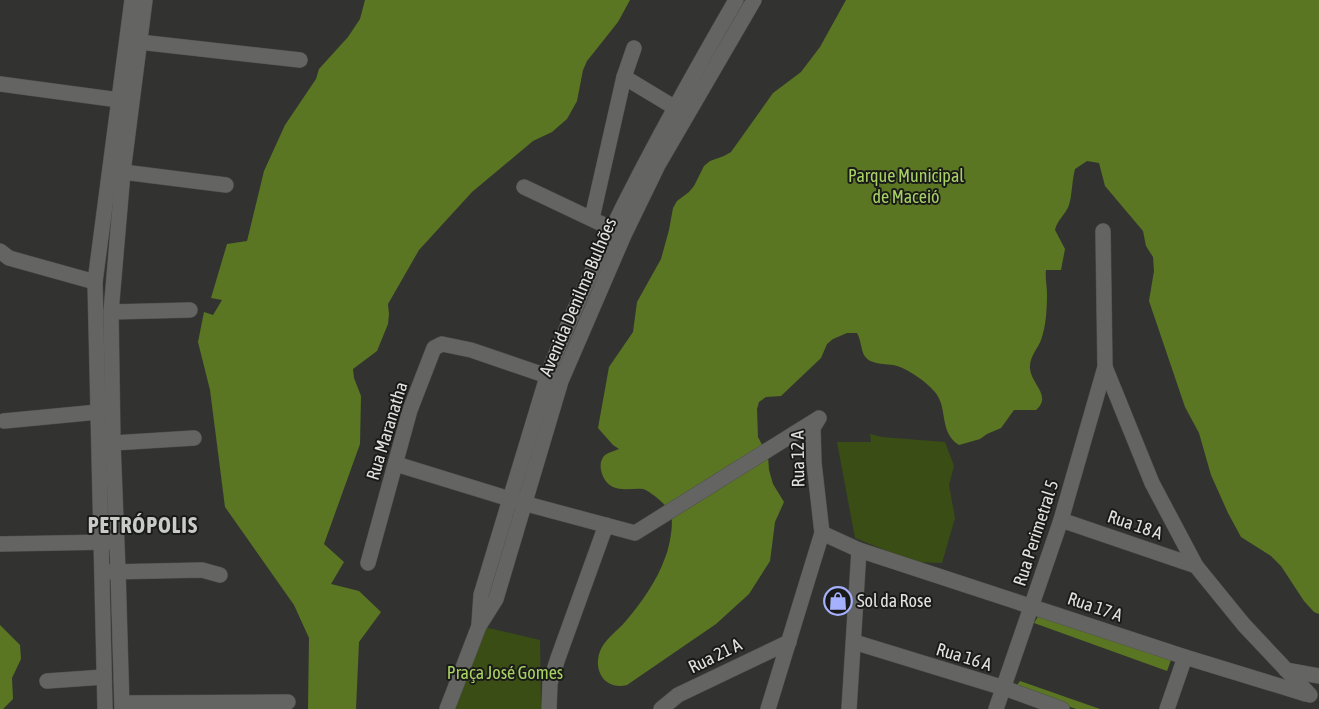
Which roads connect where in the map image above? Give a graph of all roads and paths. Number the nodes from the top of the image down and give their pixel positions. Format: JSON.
{"nodes":[{"id":1,"x":132,"y":0,"type":"edge"},
{"id":2,"x":144,"y":0,"type":"edge"},
{"id":3,"x":736,"y":0,"type":"edge"},
{"id":4,"x":754,"y":0,"type":"edge"},
{"id":5,"x":139,"y":42,"type":"junction"},
{"id":6,"x":634,"y":48,"type":"dead end"},
{"id":7,"x":300,"y":60,"type":"dead end"},
{"id":8,"x":624,"y":77,"type":"junction"},
{"id":9,"x":0,"y":84,"type":"edge"},
{"id":10,"x":119,"y":100,"type":"junction"},
{"id":11,"x":681,"y":112,"type":"junction"},
{"id":12,"x":123,"y":172,"type":"junction"},
{"id":13,"x":226,"y":186,"type":"dead end"},
{"id":14,"x":524,"y":187,"type":"dead end"},
{"id":15,"x":592,"y":218,"type":"junction"},
{"id":16,"x":1102,"y":231,"type":"dead end"},
{"id":17,"x":618,"y":232,"type":"junction"},
{"id":18,"x":0,"y":251,"type":"edge"},
{"id":19,"x":95,"y":282,"type":"junction"},
{"id":20,"x":190,"y":310,"type":"dead end"},
{"id":21,"x":111,"y":312,"type":"junction"},
{"id":22,"x":1105,"y":366,"type":"junction"},
{"id":23,"x":554,"y":379,"type":"junction"},
{"id":24,"x":98,"y":412,"type":"junction"},
{"id":25,"x":4,"y":421,"type":"dead end"},
{"id":26,"x":194,"y":438,"type":"dead end"},
{"id":27,"x":113,"y":443,"type":"junction"},
{"id":28,"x":396,"y":464,"type":"junction"},
{"id":29,"x":517,"y":500,"type":"junction"},
{"id":30,"x":1061,"y":520,"type":"junction"},
{"id":31,"x":606,"y":525,"type":"junction"},
{"id":32,"x":822,"y":533,"type":"junction"},
{"id":33,"x":101,"y":542,"type":"junction"},
{"id":34,"x":117,"y":542,"type":"junction"},
{"id":35,"x":1,"y":544,"type":"edge"},
{"id":36,"x":859,"y":550,"type":"junction"},
{"id":37,"x":368,"y":563,"type":"dead end"},
{"id":38,"x":1196,"y":566,"type":"junction"},
{"id":39,"x":118,"y":571,"type":"junction"},
{"id":40,"x":102,"y":572,"type":"junction"},
{"id":41,"x":220,"y":575,"type":"dead end"},
{"id":42,"x":1032,"y":606,"type":"junction"},
{"id":43,"x":789,"y":642,"type":"junction"},
{"id":44,"x":854,"y":642,"type":"junction"},
{"id":45,"x":1184,"y":657,"type":"junction"},
{"id":46,"x":1286,"y":670,"type":"junction"},
{"id":47,"x":1319,"y":676,"type":"edge"},
{"id":48,"x":104,"y":677,"type":"junction"},
{"id":49,"x":47,"y":681,"type":"dead end"},
{"id":50,"x":1004,"y":688,"type":"junction"},
{"id":51,"x":1314,"y":697,"type":"edge"},
{"id":52,"x":288,"y":702,"type":"dead end"},
{"id":53,"x":122,"y":706,"type":"edge"},
{"id":54,"x":105,"y":709,"type":"edge"},
{"id":55,"x":447,"y":709,"type":"edge"},
{"id":56,"x":549,"y":709,"type":"edge"},
{"id":57,"x":661,"y":709,"type":"edge"},
{"id":58,"x":768,"y":709,"type":"edge"},
{"id":59,"x":849,"y":709,"type":"edge"},
{"id":60,"x":996,"y":709,"type":"edge"},
{"id":61,"x":1062,"y":709,"type":"edge"},
{"id":62,"x":1167,"y":709,"type":"edge"}],
"edges":[{"from":1,"to":10,"type":"street"},
{"from":2,"to":5,"type":"street"},
{"from":3,"to":11,"type":"street","name":"Avenida Denilma Bulhões"},
{"from":4,"to":11,"type":"street","name":"Avenida Denilma Bulhões"},
{"from":5,"to":7,"type":"street"},
{"from":5,"to":12,"type":"street"},
{"from":6,"to":8,"type":"street"},
{"from":8,"to":11,"type":"street"},
{"from":8,"to":15,"type":"street"},
{"from":9,"to":10,"type":"street"},
{"from":10,"to":19,"type":"street"},
{"from":11,"to":17,"type":"street","name":"Avenida Denilma Bulhões"},
{"from":12,"to":13,"type":"street"},
{"from":12,"to":21,"type":"street"},
{"from":14,"to":15,"type":"street"},
{"from":15,"to":17,"type":"street"},
{"from":16,"to":22,"type":"street"},
{"from":17,"to":23,"type":"street","name":"Avenida Denilma Bulhões"},
{"from":18,"to":19,"type":"street"},
{"from":19,"to":24,"type":"street"},
{"from":20,"to":21,"type":"street"},
{"from":21,"to":27,"type":"street"},
{"from":22,"to":30,"type":"street","name":"Rua Perimetral 5"},
{"from":22,"to":38,"type":"street"},
{"from":23,"to":28,"type":"street","name":"Rua Maranatha"},
{"from":23,"to":29,"type":"street","name":"Avenida Denilma Bulhões"},
{"from":24,"to":25,"type":"street"},
{"from":24,"to":33,"type":"street"},
{"from":26,"to":27,"type":"street"},
{"from":27,"to":34,"type":"street"},
{"from":28,"to":29,"type":"street"},
{"from":28,"to":37,"type":"street","name":"Rua Maranatha"},
{"from":29,"to":31,"type":"street"},
{"from":29,"to":55,"type":"street","name":"Avenida Denilma Bulhões"},
{"from":30,"to":38,"type":"street","name":"Rua 18 A"},
{"from":30,"to":42,"type":"street","name":"Rua Perimetral 5"},
{"from":31,"to":32,"type":"street","name":"Rua 12 A"},
{"from":31,"to":56,"type":"street"},
{"from":32,"to":36,"type":"street","name":"Rua 17 A"},
{"from":32,"to":43,"type":"street","name":"Rua 12 A"},
{"from":33,"to":34,"type":"street"},
{"from":33,"to":35,"type":"street"},
{"from":33,"to":40,"type":"street"},
{"from":34,"to":39,"type":"street"},
{"from":36,"to":42,"type":"street","name":"Rua 17 A"},
{"from":36,"to":44,"type":"street"},
{"from":38,"to":46,"type":"street"},
{"from":39,"to":40,"type":"street"},
{"from":39,"to":41,"type":"street"},
{"from":39,"to":53,"type":"street"},
{"from":40,"to":48,"type":"street"},
{"from":42,"to":45,"type":"street","name":"Rua 17 A"},
{"from":42,"to":50,"type":"street","name":"Rua Perimetral 5"},
{"from":43,"to":57,"type":"street","name":"Rua 21 A"},
{"from":43,"to":58,"type":"street","name":"Rua 12 A"},
{"from":44,"to":50,"type":"street","name":"Rua 16 A"},
{"from":44,"to":59,"type":"street"},
{"from":45,"to":51,"type":"street","name":"Rua 17 A"},
{"from":45,"to":62,"type":"street"},
{"from":46,"to":47,"type":"street"},
{"from":46,"to":51,"type":"street"},
{"from":48,"to":49,"type":"street"},
{"from":48,"to":54,"type":"street"},
{"from":50,"to":60,"type":"street","name":"Rua Perimetral 5"},
{"from":50,"to":61,"type":"street","name":"Rua 16 A"},
{"from":52,"to":53,"type":"street"}]}
